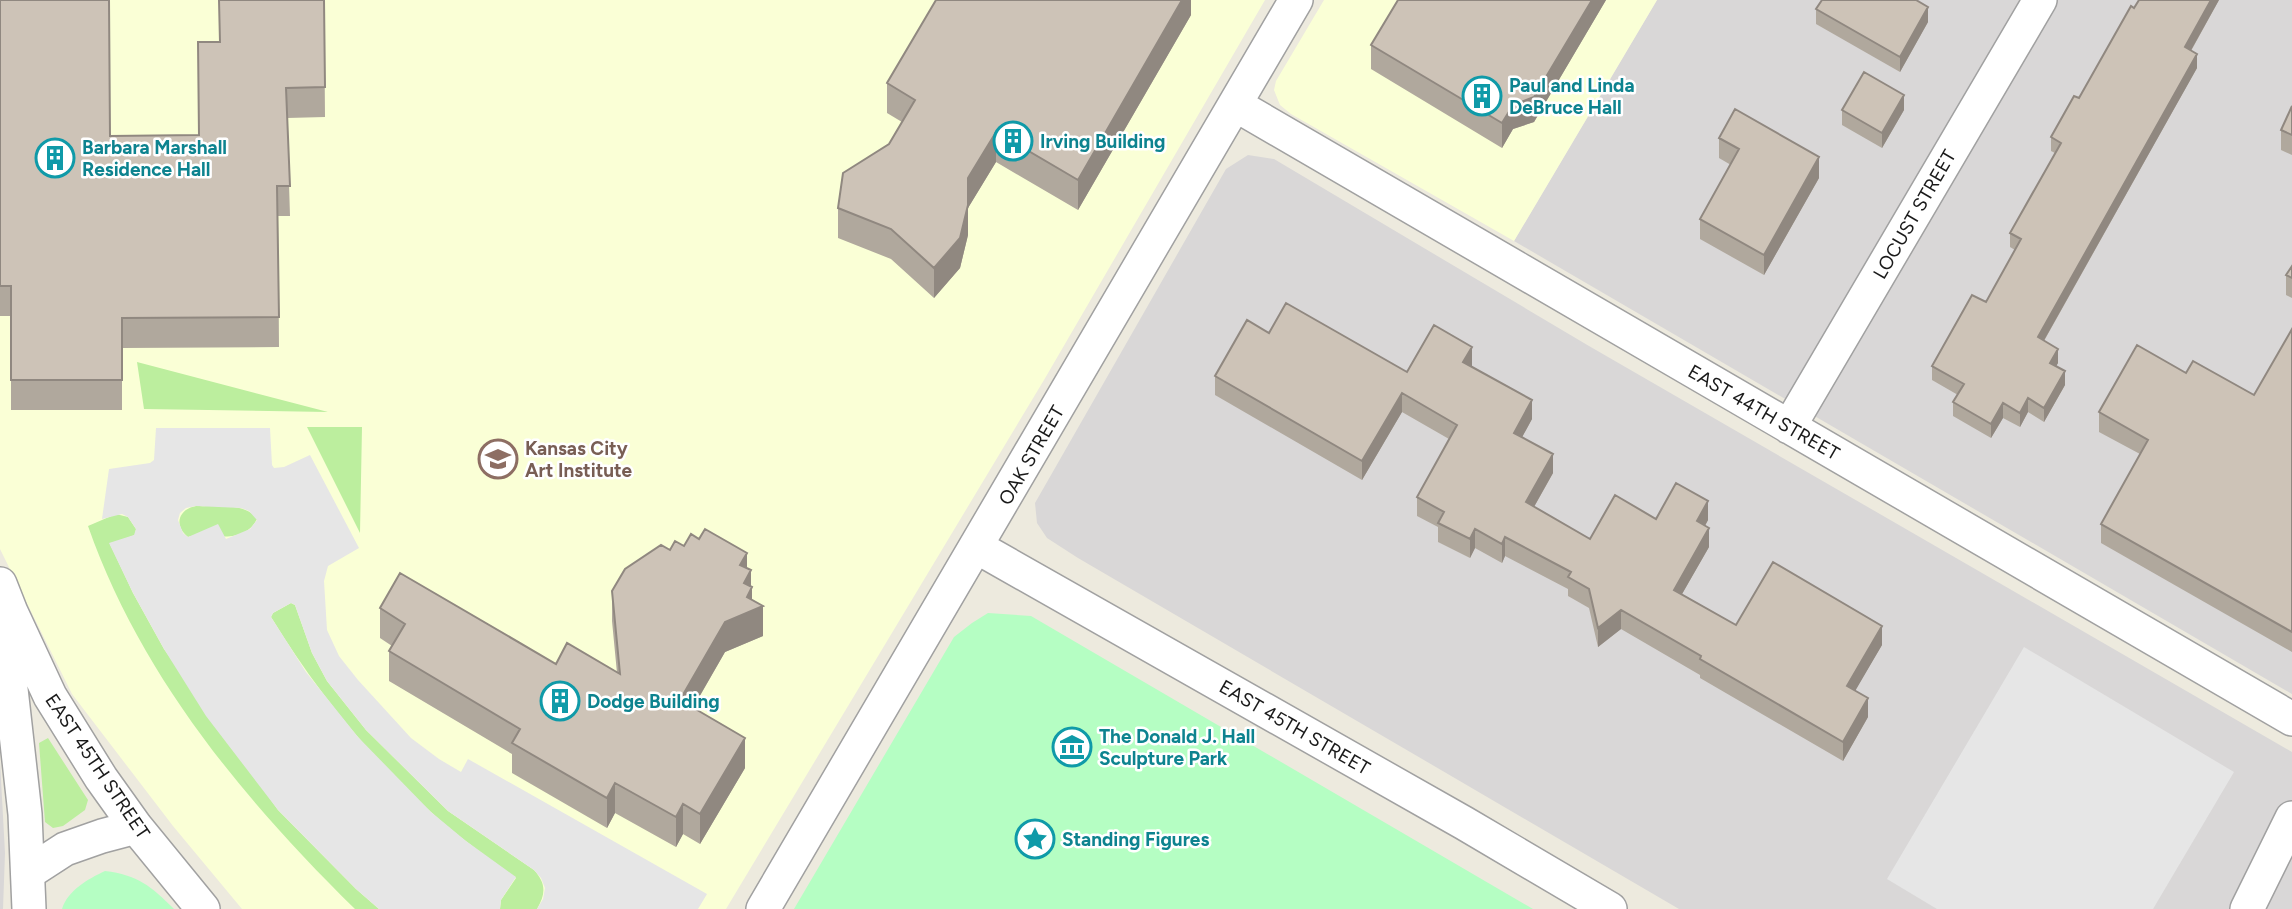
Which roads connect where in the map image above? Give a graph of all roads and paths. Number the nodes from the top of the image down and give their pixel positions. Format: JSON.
{"nodes":[{"id":1,"x":1296,"y":0,"type":"edge"},
{"id":2,"x":2039,"y":0,"type":"edge"},
{"id":3,"x":1236,"y":105,"type":"junction"},
{"id":4,"x":1790,"y":428,"type":"junction"},
{"id":5,"x":977,"y":547,"type":"junction"},
{"id":6,"x":6,"y":598,"type":"edge"},
{"id":7,"x":2292,"y":719,"type":"edge"},
{"id":8,"x":2292,"y":818,"type":"edge"},
{"id":9,"x":136,"y":827,"type":"junction"},
{"id":10,"x":29,"y":873,"type":"junction"},
{"id":11,"x":29,"y":909,"type":"edge"},
{"id":12,"x":203,"y":909,"type":"edge"},
{"id":13,"x":764,"y":909,"type":"edge"},
{"id":14,"x":1610,"y":909,"type":"edge"},
{"id":15,"x":2248,"y":909,"type":"edge"}],
"edges":[{"from":1,"to":3,"type":"street","name":"OAK STREET"},
{"from":2,"to":4,"type":"street","name":"LOCUST STREET"},
{"from":3,"to":4,"type":"street","name":"EAST 44TH STREET"},
{"from":3,"to":5,"type":"street","name":"OAK STREET"},
{"from":4,"to":7,"type":"street","name":"EAST 44TH STREET"},
{"from":5,"to":13,"type":"street","name":"OAK STREET"},
{"from":5,"to":14,"type":"street","name":"EAST 45TH STREET"},
{"from":6,"to":9,"type":"street","name":"EAST 45TH STREET"},
{"from":6,"to":10,"type":"street"},
{"from":8,"to":15,"type":"street"},
{"from":9,"to":10,"type":"street"},
{"from":9,"to":12,"type":"street","name":"EAST 45TH STREET"},
{"from":10,"to":11,"type":"street"}]}
